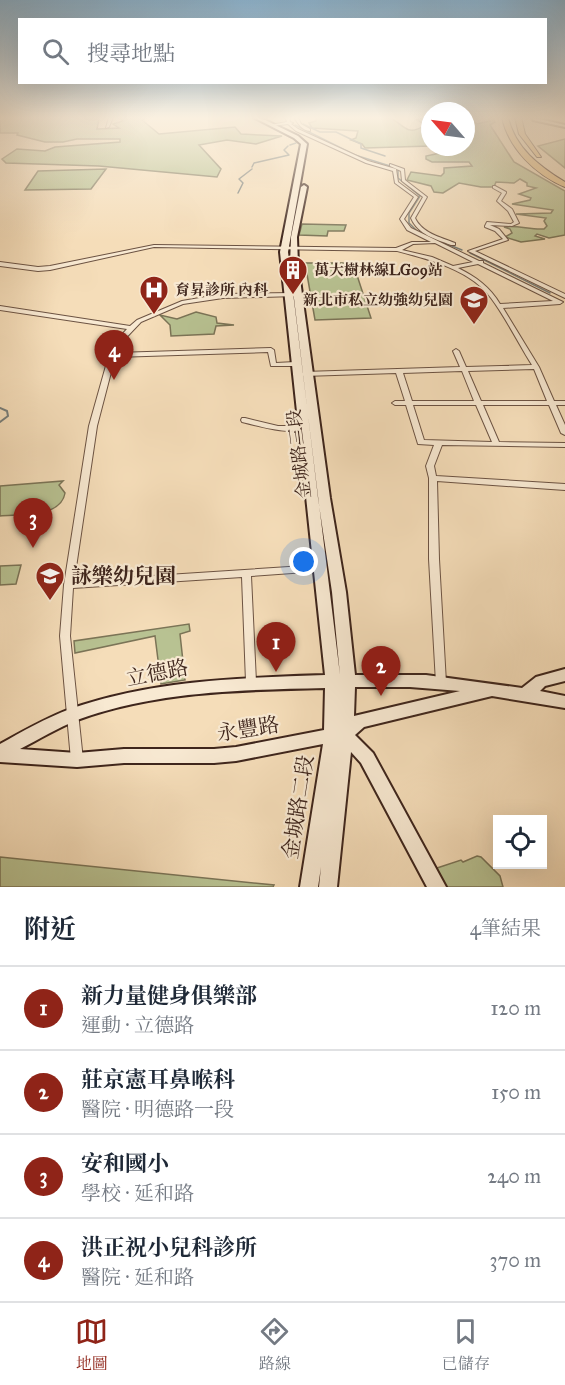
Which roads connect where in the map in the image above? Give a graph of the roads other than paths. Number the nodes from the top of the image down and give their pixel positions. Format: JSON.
{"nodes":[{"id":1,"x":303,"y":158,"type":"edge"},
{"id":2,"x":358,"y":158,"type":"edge"},
{"id":3,"x":367,"y":158,"type":"edge"},
{"id":4,"x":532,"y":158,"type":"edge"},
{"id":5,"x":542,"y":158,"type":"edge"},
{"id":6,"x":365,"y":161,"type":"junction"},
{"id":7,"x":373,"y":161,"type":"junction"},
{"id":8,"x":303,"y":169,"type":"junction"},
{"id":9,"x":401,"y":169,"type":"junction"},
{"id":10,"x":394,"y":170,"type":"junction"},
{"id":11,"x":565,"y":178,"type":"edge"},
{"id":12,"x":565,"y":185,"type":"edge"},
{"id":13,"x":494,"y":187,"type":"dead end"},
{"id":14,"x":431,"y":234,"type":"junction"},
{"id":15,"x":423,"y":237,"type":"junction"},
{"id":16,"x":446,"y":241,"type":"junction"},
{"id":17,"x":438,"y":243,"type":"junction"},
{"id":18,"x":284,"y":249,"type":"junction"},
{"id":19,"x":293,"y":249,"type":"junction"},
{"id":20,"x":397,"y":250,"type":"junction"},
{"id":21,"x":471,"y":251,"type":"junction"},
{"id":22,"x":464,"y":254,"type":"junction"},
{"id":23,"x":483,"y":263,"type":"junction"},
{"id":24,"x":0,"y":264,"type":"edge"},
{"id":25,"x":455,"y":269,"type":"junction"},
{"id":26,"x":292,"y":295,"type":"junction"},
{"id":27,"x":563,"y":299,"type":"edge"},
{"id":28,"x":500,"y":306,"type":"junction"},
{"id":29,"x":0,"y":308,"type":"edge"},
{"id":30,"x":130,"y":328,"type":"junction"},
{"id":31,"x":456,"y":351,"type":"dead end"},
{"id":32,"x":112,"y":355,"type":"junction"},
{"id":33,"x":295,"y":364,"type":"junction"},
{"id":34,"x":536,"y":367,"type":"junction"},
{"id":35,"x":463,"y":369,"type":"junction"},
{"id":36,"x":399,"y":371,"type":"junction"},
{"id":37,"x":303,"y":375,"type":"junction"},
{"id":38,"x":395,"y":403,"type":"dead end"},
{"id":39,"x":410,"y":403,"type":"junction"},
{"id":40,"x":479,"y":403,"type":"junction"},
{"id":41,"x":552,"y":403,"type":"junction"},
{"id":42,"x":565,"y":403,"type":"edge"},
{"id":43,"x":245,"y":420,"type":"dead end"},
{"id":44,"x":303,"y":428,"type":"junction"},
{"id":45,"x":565,"y":433,"type":"edge"},
{"id":46,"x":440,"y":442,"type":"junction"},
{"id":47,"x":496,"y":443,"type":"junction"},
{"id":48,"x":565,"y":445,"type":"edge"},
{"id":49,"x":433,"y":478,"type":"junction"},
{"id":50,"x":565,"y":487,"type":"edge"},
{"id":51,"x":320,"y":568,"type":"junction"},
{"id":52,"x":246,"y":573,"type":"junction"},
{"id":53,"x":69,"y":585,"type":"junction"},
{"id":54,"x":565,"y":675,"type":"edge"},
{"id":55,"x":340,"y":681,"type":"junction"},
{"id":56,"x":251,"y":682,"type":"junction"},
{"id":57,"x":441,"y":683,"type":"junction"},
{"id":58,"x":493,"y":690,"type":"junction"},
{"id":59,"x":525,"y":695,"type":"junction"},
{"id":60,"x":565,"y":702,"type":"edge"},
{"id":61,"x":74,"y":715,"type":"junction"},
{"id":62,"x":339,"y":735,"type":"junction"},
{"id":63,"x":0,"y":753,"type":"edge"},
{"id":64,"x":77,"y":760,"type":"junction"},
{"id":65,"x":309,"y":887,"type":"edge"},
{"id":66,"x":328,"y":887,"type":"edge"},
{"id":67,"x":436,"y":887,"type":"edge"}],
"edges":[{"from":1,"to":8,"type":"main road"},
{"from":2,"to":6,"type":"street"},
{"from":3,"to":7,"type":"street"},
{"from":4,"to":12,"type":"highway"},
{"from":5,"to":11,"type":"highway"},
{"from":6,"to":7,"type":"street"},
{"from":6,"to":10,"type":"street"},
{"from":7,"to":9,"type":"street"},
{"from":8,"to":18,"type":"main road","name":"金城路三段"},
{"from":8,"to":19,"type":"main road","name":"金城路三段"},
{"from":9,"to":10,"type":"street"},
{"from":9,"to":14,"type":"street"},
{"from":10,"to":15,"type":"street"},
{"from":13,"to":21,"type":"street"},
{"from":14,"to":15,"type":"street"},
{"from":14,"to":16,"type":"street"},
{"from":15,"to":17,"type":"street"},
{"from":16,"to":17,"type":"street"},
{"from":16,"to":21,"type":"street"},
{"from":17,"to":20,"type":"street"},
{"from":17,"to":22,"type":"street"},
{"from":18,"to":19,"type":"street"},
{"from":18,"to":24,"type":"street"},
{"from":18,"to":26,"type":"main road","name":"金城路三段"},
{"from":19,"to":20,"type":"street"},
{"from":19,"to":26,"type":"main road","name":"金城路三段"},
{"from":20,"to":25,"type":"street"},
{"from":21,"to":22,"type":"street"},
{"from":21,"to":27,"type":"street"},
{"from":22,"to":23,"type":"street"},
{"from":23,"to":25,"type":"street"},
{"from":23,"to":27,"type":"street"},
{"from":25,"to":28,"type":"street"},
{"from":26,"to":30,"type":"street"},
{"from":26,"to":33,"type":"main road","name":"金城路三段"},
{"from":26,"to":37,"type":"main road","name":"金城路三段"},
{"from":27,"to":28,"type":"street"},
{"from":28,"to":34,"type":"street"},
{"from":29,"to":30,"type":"street"},
{"from":30,"to":32,"type":"street"},
{"from":31,"to":35,"type":"street"},
{"from":32,"to":33,"type":"street"},
{"from":32,"to":53,"type":"street"},
{"from":33,"to":37,"type":"main road","name":"金城路三段"},
{"from":34,"to":35,"type":"street"},
{"from":34,"to":41,"type":"street"},
{"from":35,"to":36,"type":"street"},
{"from":35,"to":40,"type":"street"},
{"from":36,"to":37,"type":"street"},
{"from":36,"to":39,"type":"street"},
{"from":37,"to":44,"type":"main road","name":"金城路三段"},
{"from":37,"to":55,"type":"main road","name":"金城路三段"},
{"from":38,"to":39,"type":"street"},
{"from":39,"to":40,"type":"street"},
{"from":39,"to":46,"type":"street"},
{"from":40,"to":41,"type":"street"},
{"from":40,"to":47,"type":"street"},
{"from":41,"to":42,"type":"street"},
{"from":41,"to":45,"type":"street"},
{"from":43,"to":44,"type":"street"},
{"from":44,"to":51,"type":"main road","name":"金城路三段"},
{"from":46,"to":47,"type":"street"},
{"from":46,"to":49,"type":"street"},
{"from":47,"to":48,"type":"street"},
{"from":49,"to":50,"type":"street"},
{"from":49,"to":57,"type":"street"},
{"from":51,"to":52,"type":"street"},
{"from":51,"to":55,"type":"main road","name":"金城路三段"},
{"from":52,"to":53,"type":"street"},
{"from":52,"to":56,"type":"street"},
{"from":53,"to":61,"type":"street"},
{"from":54,"to":59,"type":"main road"},
{"from":55,"to":56,"type":"main road","name":"立德路"},
{"from":55,"to":57,"type":"main road","name":"立德路"},
{"from":55,"to":62,"type":"main road","name":"金城路三段"},
{"from":56,"to":61,"type":"main road","name":"立德路"},
{"from":57,"to":58,"type":"main road","name":"立德路"},
{"from":58,"to":59,"type":"main road","name":"立德路"},
{"from":58,"to":62,"type":"main road","name":"永豐路"},
{"from":59,"to":60,"type":"main road","name":"立德路"},
{"from":61,"to":63,"type":"main road","name":"立德路"},
{"from":61,"to":64,"type":"street"},
{"from":62,"to":64,"type":"main road","name":"永豐路"},
{"from":62,"to":65,"type":"main road","name":"金城路二段"},
{"from":62,"to":66,"type":"main road","name":"金城路二段"},
{"from":62,"to":67,"type":"main road"},
{"from":63,"to":64,"type":"main road","name":"永豐路"}]}
